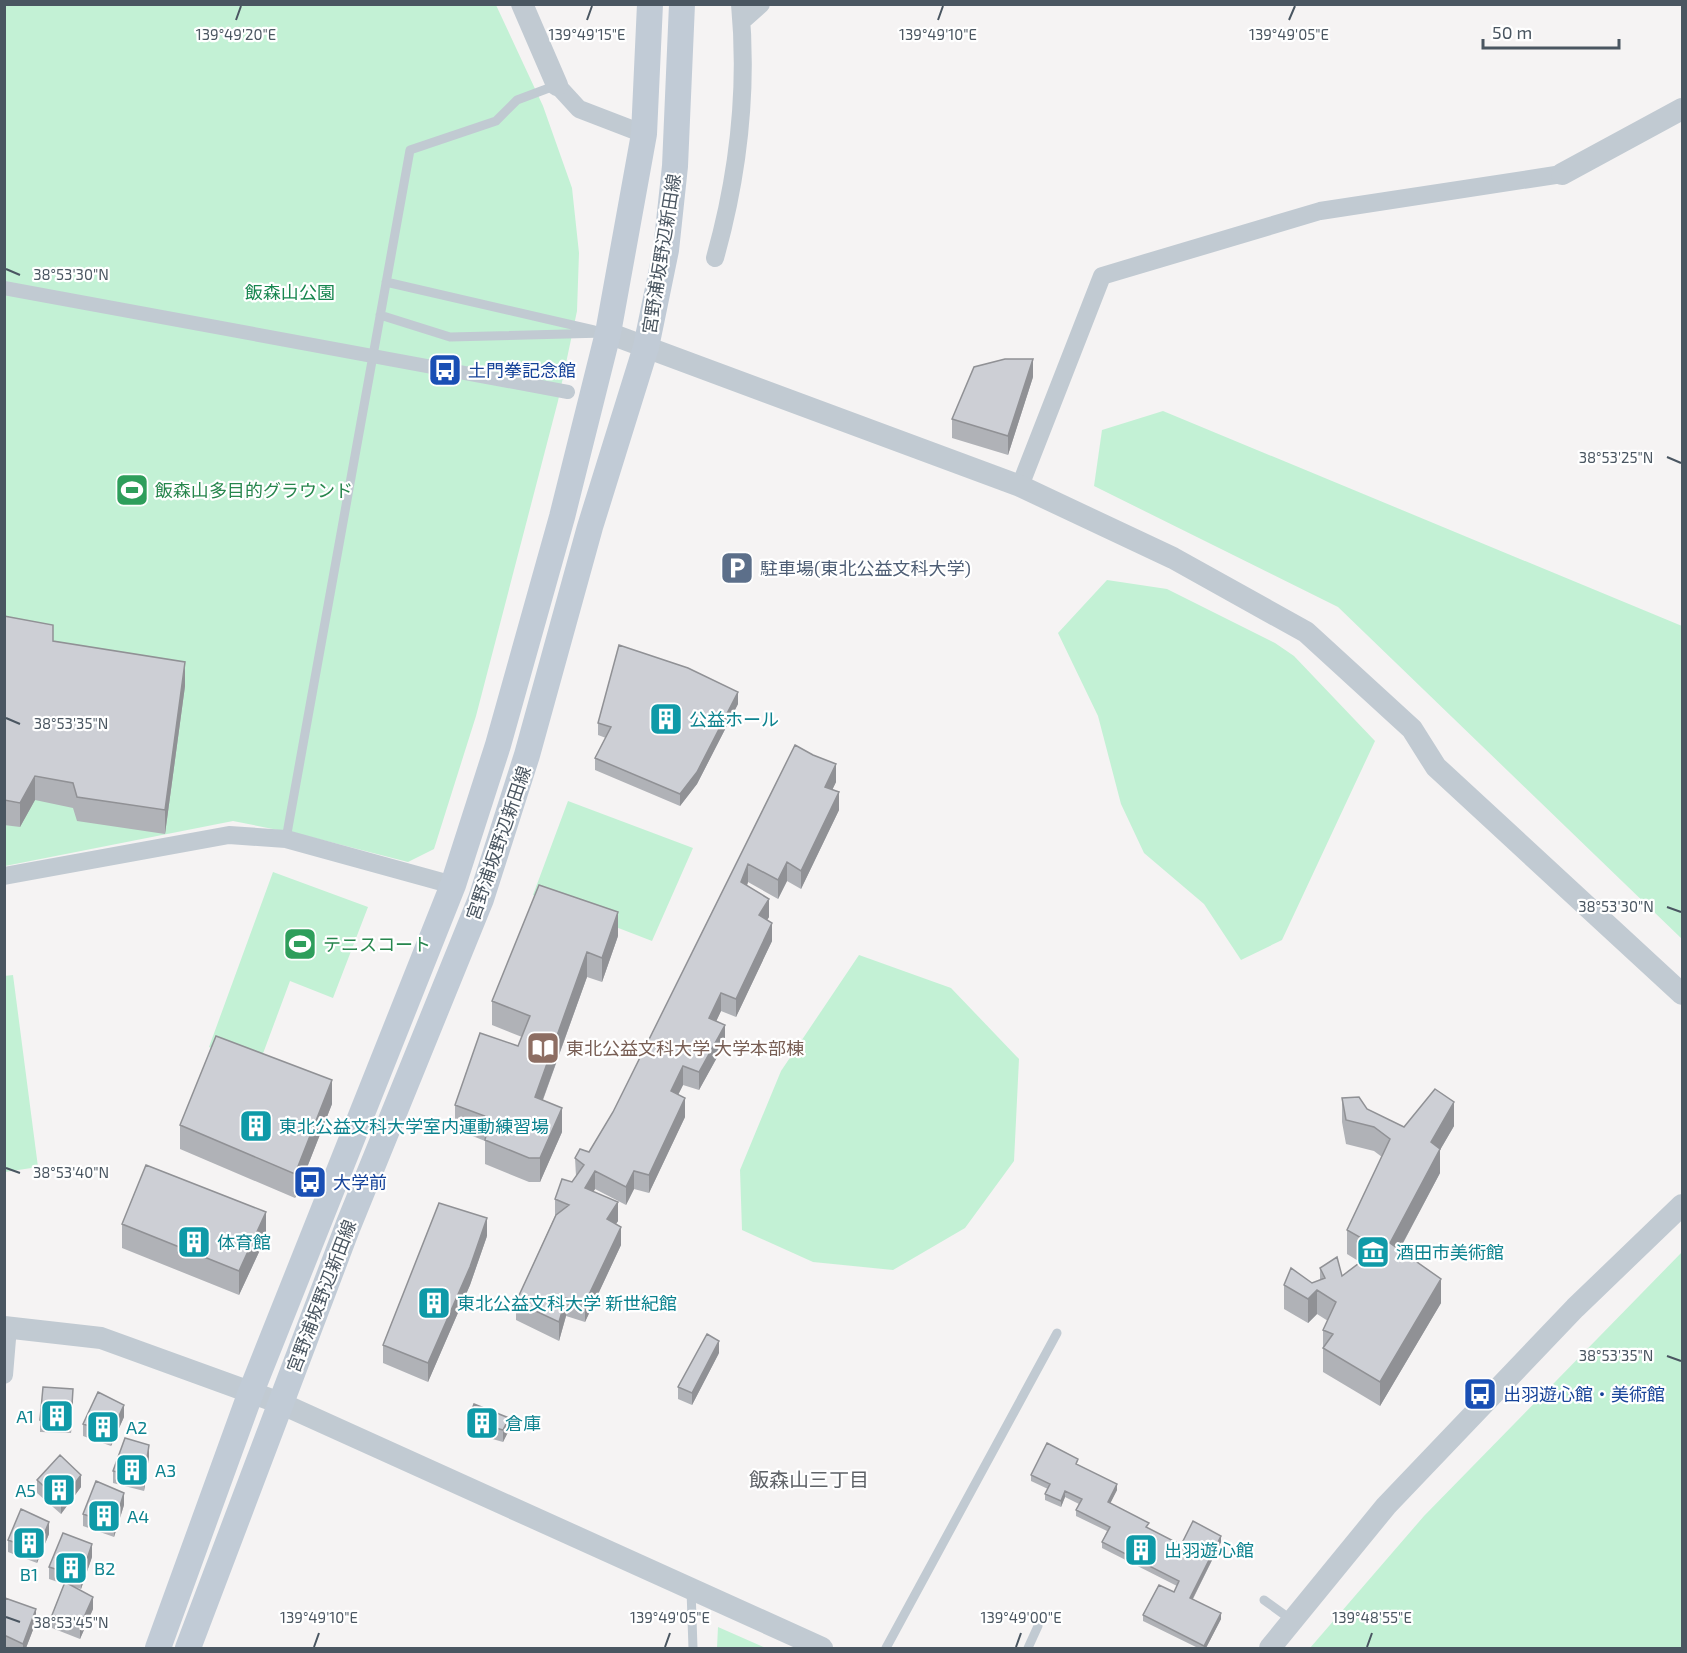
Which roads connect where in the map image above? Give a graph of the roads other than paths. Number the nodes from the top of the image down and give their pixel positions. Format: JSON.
{"nodes":[{"id":1,"x":522,"y":4,"type":"edge"},
{"id":2,"x":650,"y":4,"type":"edge"},
{"id":3,"x":682,"y":4,"type":"edge"},
{"id":4,"x":761,"y":4,"type":"edge"},
{"id":5,"x":741,"y":13,"type":"edge"},
{"id":6,"x":557,"y":85,"type":"junction"},
{"id":7,"x":1683,"y":110,"type":"edge"},
{"id":8,"x":644,"y":134,"type":"junction"},
{"id":9,"x":1562,"y":174,"type":"joint"},
{"id":10,"x":715,"y":258,"type":"dead end"},
{"id":11,"x":386,"y":282,"type":"junction"},
{"id":12,"x":4,"y":288,"type":"edge"},
{"id":13,"x":380,"y":315,"type":"junction"},
{"id":14,"x":608,"y":333,"type":"junction"},
{"id":15,"x":646,"y":347,"type":"junction"},
{"id":16,"x":372,"y":357,"type":"junction"},
{"id":17,"x":568,"y":392,"type":"dead end"},
{"id":18,"x":1020,"y":486,"type":"junction"},
{"id":19,"x":286,"y":839,"type":"junction"},
{"id":20,"x":4,"y":876,"type":"edge"},
{"id":21,"x":453,"y":885,"type":"junction"},
{"id":22,"x":1683,"y":994,"type":"edge"},
{"id":23,"x":1683,"y":1205,"type":"edge"},
{"id":24,"x":6,"y":1327,"type":"edge"},
{"id":25,"x":1057,"y":1333,"type":"dead end"},
{"id":26,"x":4,"y":1375,"type":"edge"},
{"id":27,"x":251,"y":1392,"type":"junction"},
{"id":28,"x":280,"y":1402,"type":"junction"},
{"id":29,"x":691,"y":1590,"type":"junction"},
{"id":30,"x":1264,"y":1600,"type":"dead end"},
{"id":31,"x":1293,"y":1621,"type":"junction"},
{"id":32,"x":1038,"y":1626,"type":"dead end"},
{"id":33,"x":158,"y":1648,"type":"edge"},
{"id":34,"x":188,"y":1648,"type":"edge"},
{"id":35,"x":693,"y":1648,"type":"edge"},
{"id":36,"x":822,"y":1648,"type":"edge"},
{"id":37,"x":886,"y":1648,"type":"edge"},
{"id":38,"x":1028,"y":1648,"type":"edge"},
{"id":39,"x":1270,"y":1648,"type":"edge"}],
"edges":[{"from":1,"to":6,"type":"street"},
{"from":2,"to":8,"type":"main road","name":"宮野浦坂野辺新田線"},
{"from":3,"to":15,"type":"main road","name":"宮野浦坂野辺新田線"},
{"from":4,"to":5,"type":"street"},
{"from":5,"to":10,"type":"street"},
{"from":6,"to":8,"type":"street"},
{"from":6,"to":11,"type":"lane"},
{"from":7,"to":9,"type":"street"},
{"from":8,"to":14,"type":"main road","name":"宮野浦坂野辺新田線"},
{"from":9,"to":18,"type":"street"},
{"from":11,"to":13,"type":"lane"},
{"from":11,"to":14,"type":"lane"},
{"from":12,"to":16,"type":"street"},
{"from":13,"to":14,"type":"lane"},
{"from":13,"to":16,"type":"lane"},
{"from":14,"to":15,"type":"street"},
{"from":14,"to":21,"type":"main road","name":"宮野浦坂野辺新田線"},
{"from":15,"to":18,"type":"street"},
{"from":15,"to":28,"type":"main road","name":"宮野浦坂野辺新田線"},
{"from":16,"to":17,"type":"street"},
{"from":16,"to":19,"type":"lane"},
{"from":18,"to":22,"type":"street"},
{"from":19,"to":20,"type":"street"},
{"from":19,"to":21,"type":"street"},
{"from":21,"to":27,"type":"main road","name":"宮野浦坂野辺新田線"},
{"from":23,"to":31,"type":"street"},
{"from":24,"to":26,"type":"street"},
{"from":24,"to":27,"type":"street"},
{"from":25,"to":37,"type":"lane"},
{"from":27,"to":28,"type":"street"},
{"from":27,"to":33,"type":"main road","name":"宮野浦坂野辺新田線"},
{"from":28,"to":29,"type":"street"},
{"from":28,"to":34,"type":"main road","name":"宮野浦坂野辺新田線"},
{"from":29,"to":35,"type":"lane"},
{"from":29,"to":36,"type":"street"},
{"from":30,"to":31,"type":"lane"},
{"from":31,"to":39,"type":"street"},
{"from":32,"to":38,"type":"lane"}]}
